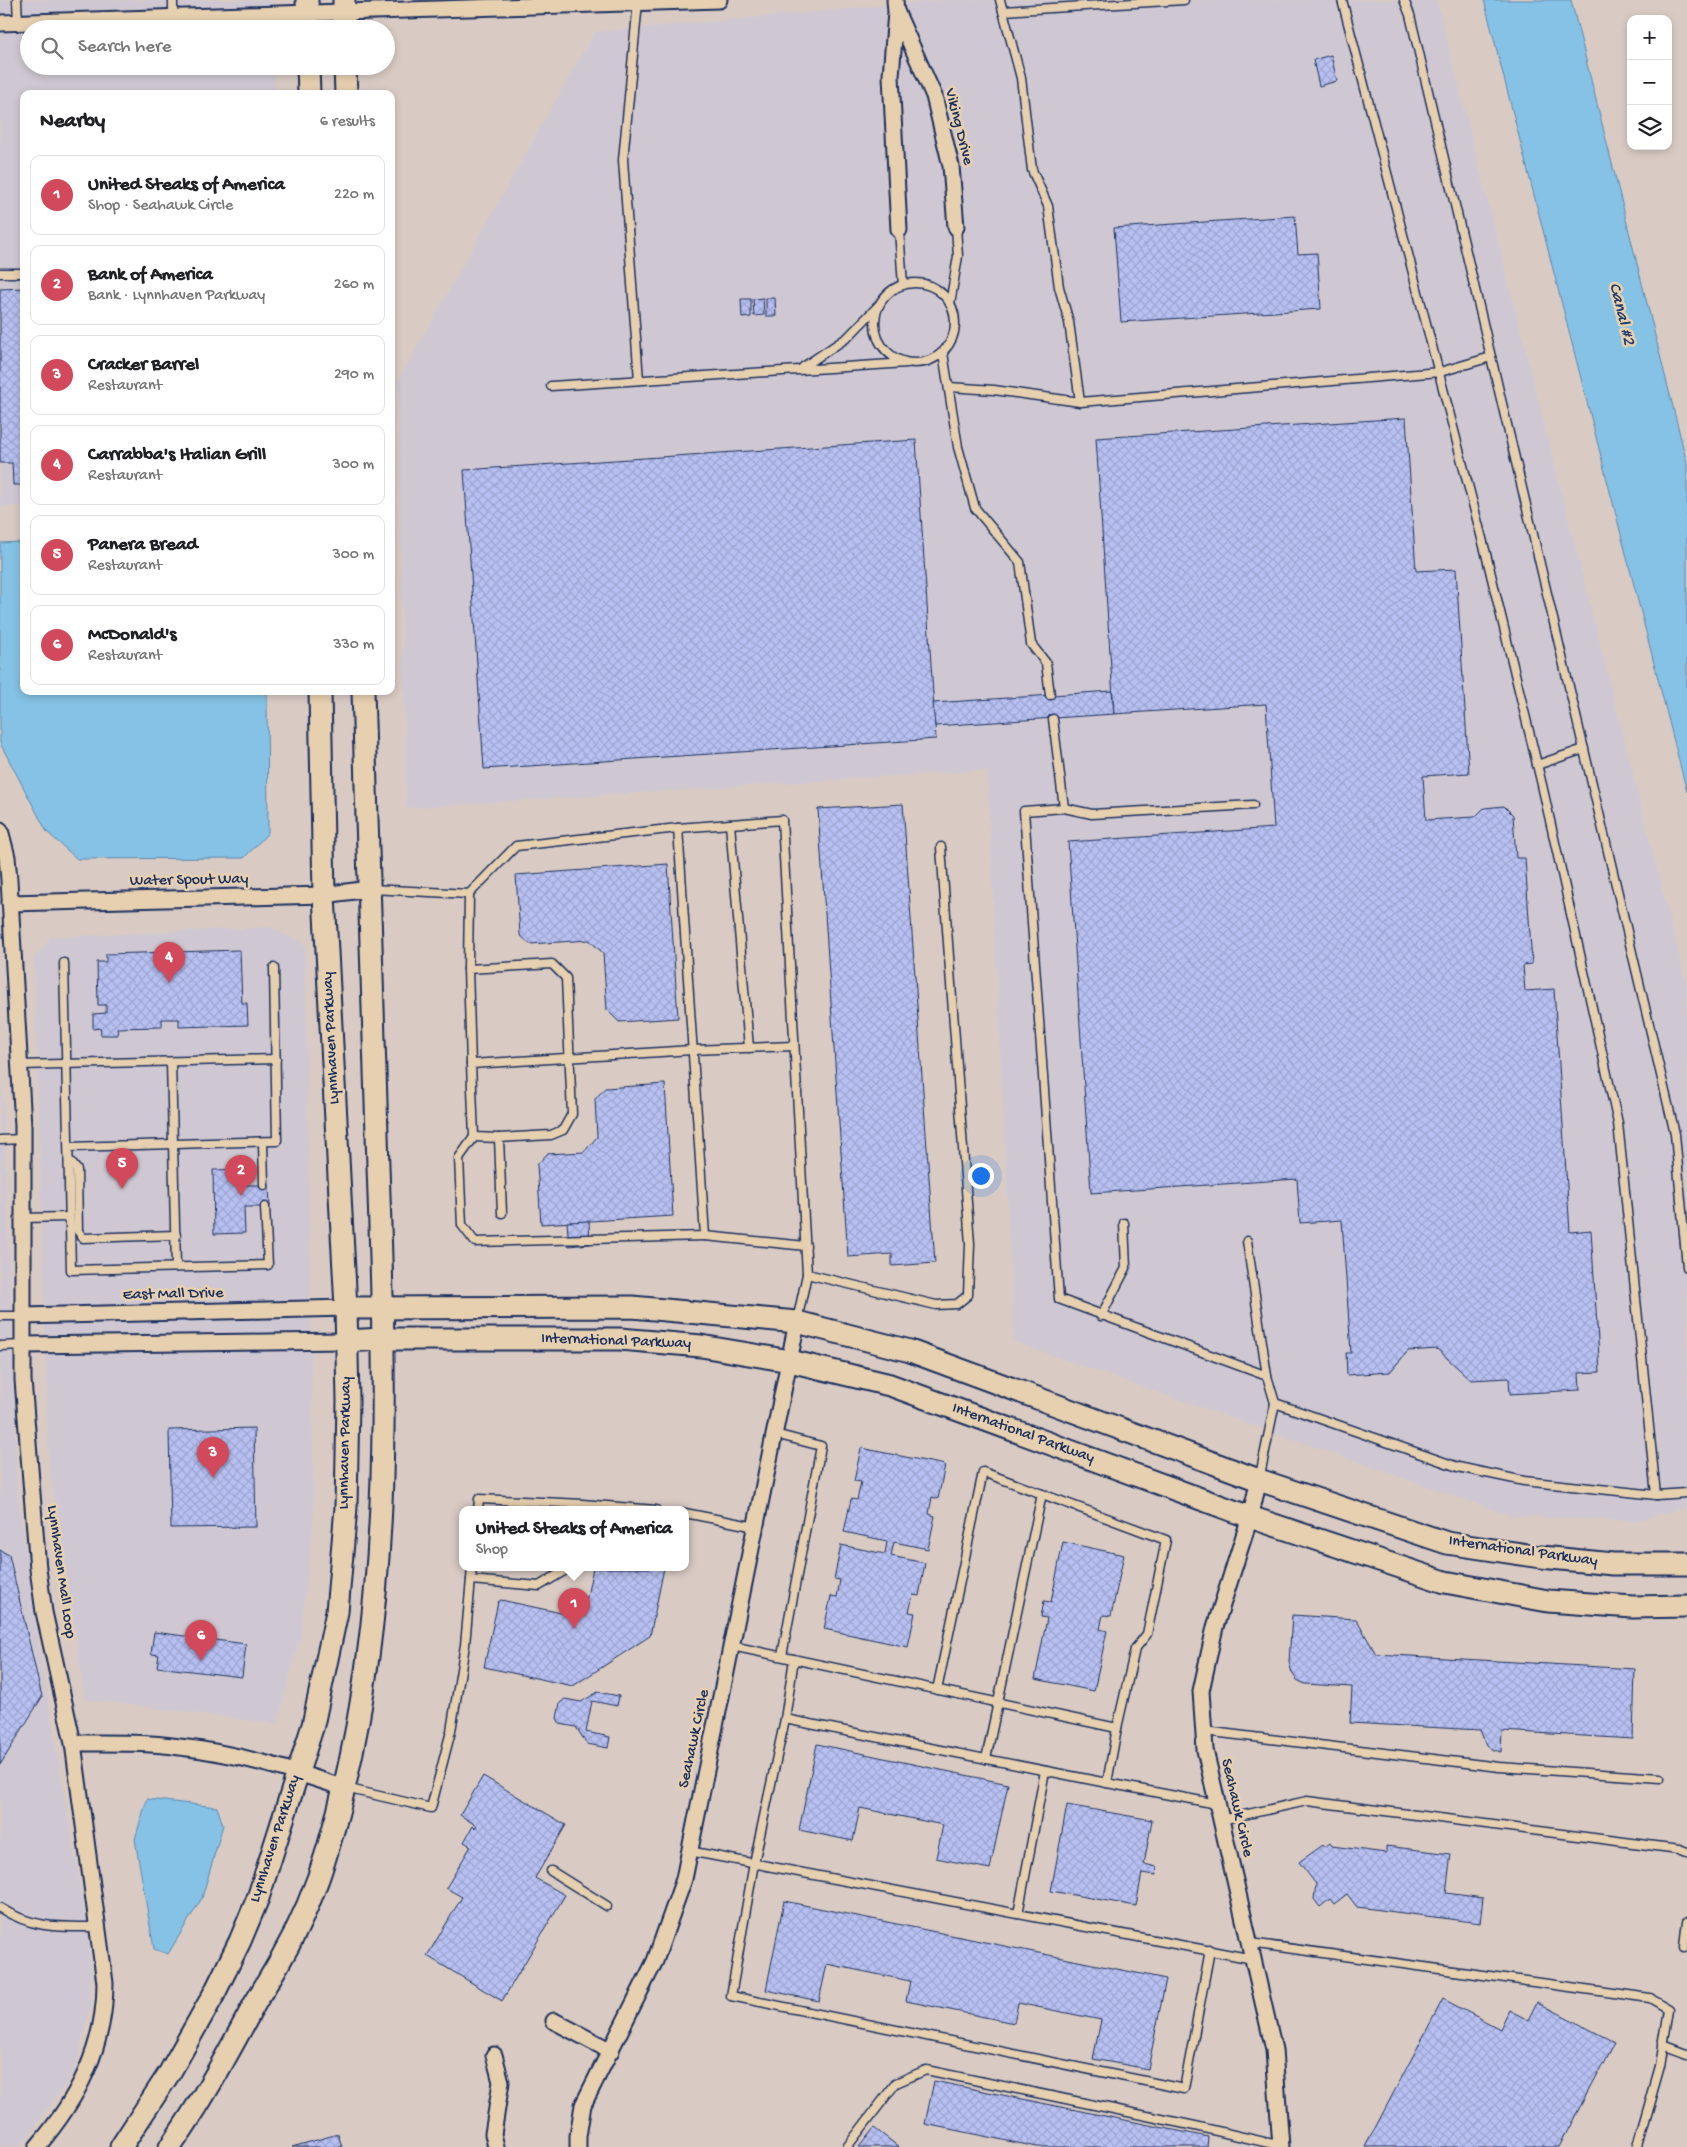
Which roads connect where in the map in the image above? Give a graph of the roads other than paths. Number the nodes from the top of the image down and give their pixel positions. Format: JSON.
{"nodes":[{"id":1,"x":17,"y":0,"type":"edge"},
{"id":2,"x":173,"y":0,"type":"edge"},
{"id":3,"x":719,"y":0,"type":"edge"},
{"id":4,"x":1000,"y":0,"type":"edge"},
{"id":5,"x":1184,"y":0,"type":"edge"},
{"id":6,"x":1342,"y":0,"type":"edge"},
{"id":7,"x":1404,"y":0,"type":"edge"},
{"id":8,"x":638,"y":2,"type":"edge"},
{"id":9,"x":895,"y":6,"type":"edge"},
{"id":10,"x":1003,"y":11,"type":"junction"},
{"id":11,"x":307,"y":14,"type":"edge"},
{"id":12,"x":344,"y":14,"type":"edge"},
{"id":13,"x":173,"y":18,"type":"junction"},
{"id":14,"x":111,"y":20,"type":"edge"},
{"id":15,"x":0,"y":23,"type":"edge"},
{"id":16,"x":18,"y":23,"type":"joint"},
{"id":17,"x":308,"y":75,"type":"edge"},
{"id":18,"x":345,"y":75,"type":"edge"},
{"id":19,"x":309,"y":90,"type":"edge"},
{"id":20,"x":346,"y":90,"type":"edge"},
{"id":21,"x":956,"y":227,"type":"joint"},
{"id":22,"x":900,"y":230,"type":"joint"},
{"id":23,"x":20,"y":272,"type":"edge"},
{"id":24,"x":0,"y":273,"type":"edge"},
{"id":25,"x":903,"y":286,"type":"junction"},
{"id":26,"x":881,"y":302,"type":"junction"},
{"id":27,"x":950,"y":304,"type":"junction"},
{"id":28,"x":943,"y":353,"type":"junction"},
{"id":29,"x":1491,"y":357,"type":"junction"},
{"id":30,"x":907,"y":363,"type":"junction"},
{"id":31,"x":801,"y":368,"type":"junction"},
{"id":32,"x":1440,"y":372,"type":"junction"},
{"id":33,"x":639,"y":380,"type":"junction"},
{"id":34,"x":551,"y":386,"type":"dead end"},
{"id":35,"x":949,"y":387,"type":"junction"},
{"id":36,"x":1080,"y":402,"type":"junction"},
{"id":37,"x":320,"y":695,"type":"edge"},
{"id":38,"x":363,"y":695,"type":"edge"},
{"id":39,"x":1050,"y":695,"type":"dead end"},
{"id":40,"x":1053,"y":718,"type":"dead end"},
{"id":41,"x":1584,"y":750,"type":"junction"},
{"id":42,"x":1537,"y":765,"type":"junction"},
{"id":43,"x":1253,"y":805,"type":"dead end"},
{"id":44,"x":1064,"y":808,"type":"junction"},
{"id":45,"x":730,"y":824,"type":"junction"},
{"id":46,"x":678,"y":828,"type":"junction"},
{"id":47,"x":0,"y":830,"type":"edge"},
{"id":48,"x":941,"y":847,"type":"dead end"},
{"id":49,"x":369,"y":889,"type":"junction"},
{"id":50,"x":469,"y":894,"type":"junction"},
{"id":51,"x":324,"y":895,"type":"junction"},
{"id":52,"x":10,"y":903,"type":"junction"},
{"id":53,"x":64,"y":963,"type":"dead end"},
{"id":54,"x":274,"y":968,"type":"dead end"},
{"id":55,"x":468,"y":969,"type":"junction"},
{"id":56,"x":794,"y":1046,"type":"junction"},
{"id":57,"x":749,"y":1048,"type":"junction"},
{"id":58,"x":692,"y":1050,"type":"junction"},
{"id":59,"x":568,"y":1058,"type":"junction"},
{"id":60,"x":276,"y":1059,"type":"junction"},
{"id":61,"x":171,"y":1062,"type":"junction"},
{"id":62,"x":67,"y":1064,"type":"junction"},
{"id":63,"x":471,"y":1064,"type":"junction"},
{"id":64,"x":19,"y":1065,"type":"junction"},
{"id":65,"x":474,"y":1138,"type":"junction"},
{"id":66,"x":498,"y":1138,"type":"junction"},
{"id":67,"x":22,"y":1139,"type":"junction"},
{"id":68,"x":0,"y":1140,"type":"edge"},
{"id":69,"x":263,"y":1142,"type":"junction"},
{"id":70,"x":173,"y":1143,"type":"junction"},
{"id":71,"x":69,"y":1146,"type":"junction"},
{"id":72,"x":69,"y":1160,"type":"junction"},
{"id":73,"x":264,"y":1185,"type":"dead end"},
{"id":74,"x":265,"y":1207,"type":"dead end"},
{"id":75,"x":502,"y":1213,"type":"dead end"},
{"id":76,"x":22,"y":1218,"type":"junction"},
{"id":77,"x":69,"y":1218,"type":"junction"},
{"id":78,"x":1124,"y":1223,"type":"dead end"},
{"id":79,"x":176,"y":1235,"type":"junction"},
{"id":80,"x":705,"y":1236,"type":"junction"},
{"id":81,"x":1247,"y":1241,"type":"dead end"},
{"id":82,"x":806,"y":1246,"type":"junction"},
{"id":83,"x":176,"y":1267,"type":"junction"},
{"id":84,"x":1687,"y":1267,"type":"edge"},
{"id":85,"x":807,"y":1274,"type":"junction"},
{"id":86,"x":383,"y":1307,"type":"junction"},
{"id":87,"x":346,"y":1308,"type":"junction"},
{"id":88,"x":0,"y":1316,"type":"edge"},
{"id":89,"x":23,"y":1316,"type":"junction"},
{"id":90,"x":1101,"y":1316,"type":"junction"},
{"id":91,"x":797,"y":1322,"type":"junction"},
{"id":92,"x":382,"y":1339,"type":"junction"},
{"id":93,"x":346,"y":1341,"type":"junction"},
{"id":94,"x":23,"y":1345,"type":"junction"},
{"id":95,"x":0,"y":1346,"type":"edge"},
{"id":96,"x":790,"y":1361,"type":"junction"},
{"id":97,"x":1267,"y":1376,"type":"junction"},
{"id":98,"x":1275,"y":1403,"type":"junction"},
{"id":99,"x":775,"y":1434,"type":"junction"},
{"id":100,"x":1259,"y":1480,"type":"junction"},
{"id":101,"x":1687,"y":1493,"type":"edge"},
{"id":102,"x":1042,"y":1494,"type":"junction"},
{"id":103,"x":1656,"y":1495,"type":"junction"},
{"id":104,"x":478,"y":1506,"type":"edge"},
{"id":105,"x":569,"y":1506,"type":"edge"},
{"id":106,"x":689,"y":1514,"type":"edge"},
{"id":107,"x":1250,"y":1517,"type":"junction"},
{"id":108,"x":756,"y":1527,"type":"junction"},
{"id":109,"x":1687,"y":1564,"type":"edge"},
{"id":110,"x":472,"y":1571,"type":"edge"},
{"id":111,"x":564,"y":1571,"type":"edge"},
{"id":112,"x":471,"y":1580,"type":"junction"},
{"id":113,"x":1687,"y":1606,"type":"edge"},
{"id":114,"x":732,"y":1646,"type":"junction"},
{"id":115,"x":782,"y":1656,"type":"junction"},
{"id":116,"x":794,"y":1659,"type":"junction"},
{"id":117,"x":937,"y":1690,"type":"junction"},
{"id":118,"x":998,"y":1703,"type":"junction"},
{"id":119,"x":785,"y":1719,"type":"junction"},
{"id":120,"x":1117,"y":1728,"type":"junction"},
{"id":121,"x":1204,"y":1731,"type":"junction"},
{"id":122,"x":72,"y":1743,"type":"junction"},
{"id":123,"x":986,"y":1759,"type":"junction"},
{"id":124,"x":1045,"y":1771,"type":"junction"},
{"id":125,"x":298,"y":1772,"type":"junction"},
{"id":126,"x":1660,"y":1778,"type":"dead end"},
{"id":127,"x":1107,"y":1783,"type":"junction"},
{"id":128,"x":344,"y":1788,"type":"junction"},
{"id":129,"x":1218,"y":1804,"type":"junction"},
{"id":130,"x":1221,"y":1820,"type":"junction"},
{"id":131,"x":690,"y":1851,"type":"junction"},
{"id":132,"x":1687,"y":1852,"type":"edge"},
{"id":133,"x":754,"y":1863,"type":"junction"},
{"id":134,"x":551,"y":1871,"type":"dead end"},
{"id":135,"x":606,"y":1906,"type":"dead end"},
{"id":136,"x":0,"y":1908,"type":"edge"},
{"id":137,"x":1018,"y":1914,"type":"junction"},
{"id":138,"x":1687,"y":1922,"type":"edge"},
{"id":139,"x":98,"y":1927,"type":"junction"},
{"id":140,"x":1250,"y":1943,"type":"junction"},
{"id":141,"x":1684,"y":1947,"type":"dead end"},
{"id":142,"x":1210,"y":1950,"type":"junction"},
{"id":143,"x":1253,"y":1958,"type":"junction"},
{"id":144,"x":554,"y":2021,"type":"dead end"},
{"id":145,"x":1663,"y":2044,"type":"junction"},
{"id":146,"x":611,"y":2051,"type":"junction"},
{"id":147,"x":1687,"y":2053,"type":"edge"},
{"id":148,"x":494,"y":2055,"type":"dead end"},
{"id":149,"x":37,"y":2147,"type":"edge"},
{"id":150,"x":121,"y":2147,"type":"edge"},
{"id":151,"x":170,"y":2147,"type":"edge"},
{"id":152,"x":496,"y":2147,"type":"edge"},
{"id":153,"x":578,"y":2147,"type":"edge"},
{"id":154,"x":847,"y":2147,"type":"edge"},
{"id":155,"x":1282,"y":2147,"type":"edge"},
{"id":156,"x":1637,"y":2147,"type":"edge"}],
"edges":[{"from":1,"to":16,"type":"lane"},
{"from":2,"to":13,"type":"lane"},
{"from":3,"to":8,"type":"street"},
{"from":4,"to":10,"type":"lane"},
{"from":5,"to":10,"type":"lane"},
{"from":6,"to":32,"type":"lane"},
{"from":7,"to":29,"type":"lane"},
{"from":8,"to":12,"type":"street"},
{"from":8,"to":33,"type":"lane"},
{"from":9,"to":21,"type":"street","name":"Viking Drive"},
{"from":9,"to":22,"type":"street","name":"Viking Drive"},
{"from":10,"to":36,"type":"lane"},
{"from":11,"to":12,"type":"street"},
{"from":11,"to":13,"type":"street"},
{"from":13,"to":14,"type":"street"},
{"from":15,"to":16,"type":"street"},
{"from":17,"to":19,"type":"main road"},
{"from":18,"to":20,"type":"main road"},
{"from":21,"to":27,"type":"lane"},
{"from":22,"to":25,"type":"lane"},
{"from":23,"to":24,"type":"lane"},
{"from":25,"to":26,"type":"lane"},
{"from":25,"to":27,"type":"lane"},
{"from":26,"to":30,"type":"lane"},
{"from":26,"to":31,"type":"lane"},
{"from":27,"to":28,"type":"lane"},
{"from":28,"to":30,"type":"lane"},
{"from":28,"to":35,"type":"lane"},
{"from":29,"to":32,"type":"lane"},
{"from":29,"to":41,"type":"lane"},
{"from":30,"to":31,"type":"lane"},
{"from":31,"to":33,"type":"lane"},
{"from":32,"to":36,"type":"lane"},
{"from":32,"to":42,"type":"lane"},
{"from":33,"to":34,"type":"lane"},
{"from":35,"to":36,"type":"lane"},
{"from":35,"to":39,"type":"lane"},
{"from":37,"to":51,"type":"main road","name":"Lynnhaven Parkway"},
{"from":38,"to":49,"type":"main road"},
{"from":40,"to":44,"type":"lane"},
{"from":41,"to":42,"type":"lane"},
{"from":41,"to":84,"type":"lane"},
{"from":42,"to":103,"type":"lane"},
{"from":43,"to":44,"type":"lane"},
{"from":44,"to":90,"type":"lane"},
{"from":45,"to":46,"type":"lane"},
{"from":45,"to":56,"type":"lane"},
{"from":45,"to":57,"type":"lane"},
{"from":46,"to":50,"type":"lane"},
{"from":46,"to":58,"type":"lane"},
{"from":47,"to":52,"type":"street","name":"Lynnhaven Mall Loop"},
{"from":48,"to":85,"type":"lane"},
{"from":49,"to":50,"type":"lane"},
{"from":49,"to":51,"type":"street","name":"Water Spout Way"},
{"from":49,"to":86,"type":"main road"},
{"from":50,"to":55,"type":"lane"},
{"from":51,"to":52,"type":"street","name":"Water Spout Way"},
{"from":51,"to":87,"type":"main road","name":"Lynnhaven Parkway"},
{"from":52,"to":64,"type":"street","name":"Lynnhaven Mall Loop"},
{"from":53,"to":62,"type":"lane"},
{"from":54,"to":60,"type":"lane"},
{"from":55,"to":59,"type":"lane"},
{"from":55,"to":63,"type":"lane"},
{"from":56,"to":57,"type":"lane"},
{"from":56,"to":82,"type":"lane"},
{"from":57,"to":58,"type":"lane"},
{"from":58,"to":59,"type":"lane"},
{"from":58,"to":80,"type":"lane"},
{"from":59,"to":63,"type":"lane"},
{"from":59,"to":66,"type":"lane"},
{"from":60,"to":61,"type":"lane"},
{"from":60,"to":69,"type":"lane"},
{"from":61,"to":62,"type":"lane"},
{"from":61,"to":70,"type":"lane"},
{"from":62,"to":64,"type":"lane"},
{"from":62,"to":71,"type":"lane"},
{"from":63,"to":65,"type":"lane"},
{"from":64,"to":67,"type":"street","name":"Lynnhaven Mall Loop"},
{"from":65,"to":66,"type":"lane"},
{"from":65,"to":80,"type":"lane"},
{"from":66,"to":75,"type":"lane"},
{"from":67,"to":68,"type":"lane"},
{"from":67,"to":76,"type":"street","name":"Lynnhaven Mall Loop"},
{"from":69,"to":70,"type":"lane"},
{"from":69,"to":73,"type":"lane"},
{"from":70,"to":71,"type":"lane"},
{"from":70,"to":79,"type":"lane"},
{"from":71,"to":72,"type":"lane"},
{"from":72,"to":77,"type":"lane"},
{"from":72,"to":79,"type":"lane"},
{"from":74,"to":83,"type":"lane"},
{"from":76,"to":77,"type":"lane"},
{"from":76,"to":89,"type":"street","name":"Lynnhaven Mall Loop"},
{"from":77,"to":83,"type":"lane"},
{"from":78,"to":90,"type":"lane"},
{"from":79,"to":83,"type":"lane"},
{"from":80,"to":82,"type":"lane"},
{"from":81,"to":97,"type":"lane"},
{"from":82,"to":85,"type":"lane"},
{"from":85,"to":91,"type":"lane"},
{"from":86,"to":87,"type":"main road","name":"International Parkway"},
{"from":86,"to":91,"type":"main road","name":"International Parkway"},
{"from":86,"to":92,"type":"main road"},
{"from":87,"to":89,"type":"street","name":"East Mall Drive"},
{"from":87,"to":93,"type":"main road","name":"Lynnhaven Parkway"},
{"from":88,"to":89,"type":"lane","name":"East Mall Drive"},
{"from":89,"to":94,"type":"street","name":"Lynnhaven Mall Loop"},
{"from":90,"to":97,"type":"lane"},
{"from":91,"to":96,"type":"street","name":"Seahawk Circle"},
{"from":91,"to":100,"type":"main road","name":"International Parkway"},
{"from":92,"to":93,"type":"main road","name":"International Parkway"},
{"from":92,"to":96,"type":"main road","name":"International Parkway"},
{"from":92,"to":128,"type":"main road"},
{"from":93,"to":94,"type":"street"},
{"from":93,"to":125,"type":"main road","name":"Lynnhaven Parkway"},
{"from":94,"to":95,"type":"lane"},
{"from":94,"to":122,"type":"street","name":"Lynnhaven Mall Loop"},
{"from":96,"to":99,"type":"street","name":"Seahawk Circle"},
{"from":96,"to":107,"type":"main road","name":"International Parkway"},
{"from":97,"to":98,"type":"lane"},
{"from":98,"to":100,"type":"lane"},
{"from":98,"to":103,"type":"lane"},
{"from":99,"to":108,"type":"street","name":"Seahawk Circle"},
{"from":99,"to":115,"type":"lane"},
{"from":100,"to":107,"type":"street","name":"Seahawk Circle"},
{"from":100,"to":109,"type":"main road","name":"International Parkway"},
{"from":101,"to":103,"type":"lane"},
{"from":102,"to":117,"type":"lane"},
{"from":102,"to":118,"type":"lane"},
{"from":102,"to":120,"type":"lane"},
{"from":104,"to":105,"type":"lane"},
{"from":106,"to":108,"type":"lane"},
{"from":107,"to":113,"type":"main road","name":"International Parkway"},
{"from":107,"to":121,"type":"street","name":"Seahawk Circle"},
{"from":108,"to":114,"type":"street","name":"Seahawk Circle"},
{"from":110,"to":112,"type":"lane"},
{"from":111,"to":112,"type":"lane"},
{"from":112,"to":128,"type":"lane"},
{"from":114,"to":115,"type":"lane"},
{"from":114,"to":131,"type":"street","name":"Seahawk Circle"},
{"from":115,"to":116,"type":"lane"},
{"from":116,"to":117,"type":"lane"},
{"from":116,"to":119,"type":"lane"},
{"from":117,"to":118,"type":"lane"},
{"from":118,"to":120,"type":"lane"},
{"from":118,"to":123,"type":"lane"},
{"from":119,"to":123,"type":"lane"},
{"from":119,"to":133,"type":"lane"},
{"from":120,"to":127,"type":"lane"},
{"from":121,"to":126,"type":"lane"},
{"from":121,"to":129,"type":"street","name":"Seahawk Circle"},
{"from":122,"to":125,"type":"street"},
{"from":122,"to":139,"type":"street","name":"Lynnhaven Mall Loop"},
{"from":123,"to":124,"type":"lane"},
{"from":124,"to":127,"type":"lane"},
{"from":124,"to":137,"type":"lane"},
{"from":125,"to":128,"type":"street"},
{"from":125,"to":150,"type":"main road","name":"Lynnhaven Parkway"},
{"from":127,"to":129,"type":"lane"},
{"from":128,"to":151,"type":"main road"},
{"from":129,"to":130,"type":"street","name":"Seahawk Circle"},
{"from":130,"to":132,"type":"lane"},
{"from":130,"to":140,"type":"street","name":"Seahawk Circle"},
{"from":131,"to":133,"type":"lane"},
{"from":131,"to":146,"type":"street","name":"Seahawk Circle"},
{"from":133,"to":137,"type":"lane"},
{"from":133,"to":142,"type":"lane"},
{"from":134,"to":135,"type":"lane"},
{"from":136,"to":139,"type":"lane"},
{"from":137,"to":142,"type":"lane"},
{"from":138,"to":141,"type":"lane"},
{"from":139,"to":149,"type":"street","name":"Lynnhaven Mall Loop"},
{"from":140,"to":143,"type":"street","name":"Seahawk Circle"},
{"from":140,"to":145,"type":"lane"},
{"from":142,"to":143,"type":"lane"},
{"from":143,"to":155,"type":"street","name":"Seahawk Circle"},
{"from":144,"to":146,"type":"street"},
{"from":145,"to":147,"type":"lane"},
{"from":145,"to":156,"type":"lane"},
{"from":146,"to":153,"type":"street","name":"Seahawk Circle"},
{"from":148,"to":152,"type":"street"},
{"from":154,"to":155,"type":"lane"}]}
